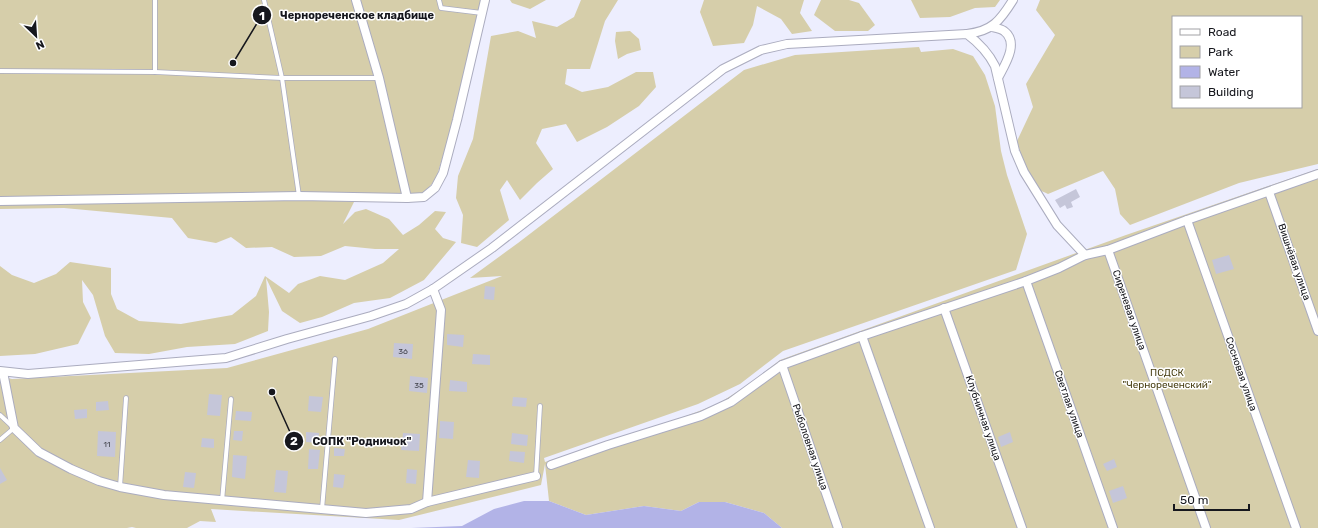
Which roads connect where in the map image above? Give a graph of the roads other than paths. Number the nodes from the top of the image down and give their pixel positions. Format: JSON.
{"nodes":[{"id":1,"x":155,"y":0,"type":"edge"},
{"id":2,"x":264,"y":0,"type":"edge"},
{"id":3,"x":356,"y":0,"type":"edge"},
{"id":4,"x":439,"y":0,"type":"edge"},
{"id":5,"x":485,"y":0,"type":"edge"},
{"id":6,"x":1013,"y":0,"type":"edge"},
{"id":7,"x":482,"y":12,"type":"junction"},
{"id":8,"x":992,"y":27,"type":"junction"},
{"id":9,"x":967,"y":34,"type":"junction"},
{"id":10,"x":0,"y":71,"type":"edge"},
{"id":11,"x":155,"y":72,"type":"junction"},
{"id":12,"x":282,"y":78,"type":"junction"},
{"id":13,"x":379,"y":78,"type":"junction"},
{"id":14,"x":998,"y":78,"type":"junction"},
{"id":15,"x":1318,"y":174,"type":"edge"},
{"id":16,"x":1269,"y":192,"type":"junction"},
{"id":17,"x":299,"y":196,"type":"junction"},
{"id":18,"x":407,"y":198,"type":"junction"},
{"id":19,"x":0,"y":201,"type":"edge"},
{"id":20,"x":1187,"y":220,"type":"junction"},
{"id":21,"x":1108,"y":250,"type":"junction"},
{"id":22,"x":1085,"y":255,"type":"junction"},
{"id":23,"x":1026,"y":281,"type":"junction"},
{"id":24,"x":433,"y":289,"type":"junction"},
{"id":25,"x":944,"y":308,"type":"junction"},
{"id":26,"x":1318,"y":331,"type":"edge"},
{"id":27,"x":862,"y":336,"type":"junction"},
{"id":28,"x":335,"y":359,"type":"dead end"},
{"id":29,"x":782,"y":365,"type":"junction"},
{"id":30,"x":2,"y":372,"type":"edge"},
{"id":31,"x":126,"y":398,"type":"dead end"},
{"id":32,"x":231,"y":399,"type":"dead end"},
{"id":33,"x":540,"y":406,"type":"dead end"},
{"id":34,"x":0,"y":414,"type":"edge"},
{"id":35,"x":14,"y":428,"type":"junction"},
{"id":36,"x":0,"y":440,"type":"edge"},
{"id":37,"x":551,"y":465,"type":"dead end"},
{"id":38,"x":536,"y":476,"type":"joint"},
{"id":39,"x":120,"y":487,"type":"junction"},
{"id":40,"x":222,"y":501,"type":"junction"},
{"id":41,"x":427,"y":502,"type":"junction"},
{"id":42,"x":322,"y":509,"type":"junction"},
{"id":43,"x":838,"y":528,"type":"edge"},
{"id":44,"x":930,"y":528,"type":"edge"},
{"id":45,"x":1022,"y":528,"type":"edge"},
{"id":46,"x":1112,"y":528,"type":"edge"},
{"id":47,"x":1206,"y":528,"type":"edge"},
{"id":48,"x":1296,"y":528,"type":"edge"}],
"edges":[{"from":1,"to":11,"type":"lane"},
{"from":2,"to":12,"type":"lane"},
{"from":3,"to":13,"type":"street"},
{"from":4,"to":7,"type":"lane"},
{"from":5,"to":7,"type":"street"},
{"from":6,"to":8,"type":"street"},
{"from":7,"to":18,"type":"street"},
{"from":8,"to":9,"type":"street"},
{"from":8,"to":14,"type":"street"},
{"from":9,"to":14,"type":"street"},
{"from":9,"to":24,"type":"street"},
{"from":10,"to":11,"type":"lane"},
{"from":11,"to":12,"type":"lane"},
{"from":12,"to":13,"type":"lane"},
{"from":12,"to":17,"type":"lane"},
{"from":13,"to":18,"type":"street"},
{"from":14,"to":22,"type":"street"},
{"from":15,"to":16,"type":"street"},
{"from":16,"to":20,"type":"street"},
{"from":16,"to":26,"type":"street","name":"Вишнёвая улица"},
{"from":17,"to":18,"type":"street"},
{"from":17,"to":19,"type":"street"},
{"from":20,"to":21,"type":"street"},
{"from":20,"to":48,"type":"street","name":"Сосновая улица"},
{"from":21,"to":22,"type":"street"},
{"from":21,"to":47,"type":"street","name":"Сиреневая улица"},
{"from":22,"to":23,"type":"street"},
{"from":23,"to":25,"type":"street"},
{"from":23,"to":46,"type":"street","name":"Светлая улица"},
{"from":24,"to":30,"type":"street"},
{"from":24,"to":41,"type":"street"},
{"from":25,"to":27,"type":"street"},
{"from":25,"to":45,"type":"street","name":"Клубничная улица"},
{"from":27,"to":29,"type":"street"},
{"from":27,"to":44,"type":"street"},
{"from":28,"to":42,"type":"lane"},
{"from":29,"to":37,"type":"street"},
{"from":29,"to":43,"type":"street","name":"Рыболовная улица"},
{"from":30,"to":35,"type":"street"},
{"from":31,"to":39,"type":"lane"},
{"from":32,"to":40,"type":"lane"},
{"from":33,"to":38,"type":"lane"},
{"from":34,"to":35,"type":"lane"},
{"from":35,"to":36,"type":"lane"},
{"from":35,"to":39,"type":"street"},
{"from":38,"to":41,"type":"street"},
{"from":39,"to":40,"type":"street"},
{"from":40,"to":42,"type":"street"},
{"from":41,"to":42,"type":"street"}]}
